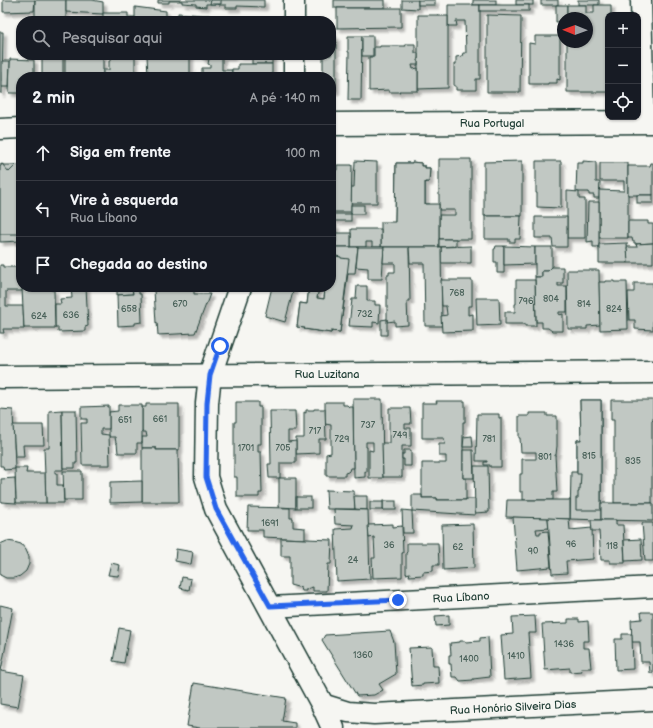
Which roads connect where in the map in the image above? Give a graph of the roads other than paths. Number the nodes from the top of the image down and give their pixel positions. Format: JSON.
{"nodes":[{"id":1,"x":294,"y":0,"type":"edge"},
{"id":2,"x":641,"y":0,"type":"edge"},
{"id":3,"x":294,"y":16,"type":"edge"},
{"id":4,"x":294,"y":60,"type":"edge"},
{"id":5,"x":294,"y":72,"type":"edge"},
{"id":6,"x":648,"y":122,"type":"edge"},
{"id":7,"x":336,"y":124,"type":"edge"},
{"id":8,"x":16,"y":128,"type":"edge"},
{"id":9,"x":0,"y":129,"type":"edge"},
{"id":10,"x":238,"y":292,"type":"edge"},
{"id":11,"x":653,"y":372,"type":"edge"},
{"id":12,"x":210,"y":375,"type":"junction"},
{"id":13,"x":0,"y":377,"type":"edge"},
{"id":14,"x":653,"y":587,"type":"edge"},
{"id":15,"x":270,"y":606,"type":"junction"},
{"id":16,"x":653,"y":700,"type":"edge"},
{"id":17,"x":322,"y":704,"type":"junction"},
{"id":18,"x":367,"y":721,"type":"edge"},
{"id":19,"x":333,"y":728,"type":"edge"}],
"edges":[{"from":1,"to":3,"type":"street"},
{"from":2,"to":6,"type":"street"},
{"from":4,"to":5,"type":"street"},
{"from":6,"to":7,"type":"street","name":"Rua Portugal"},
{"from":8,"to":9,"type":"street"},
{"from":10,"to":12,"type":"street"},
{"from":11,"to":12,"type":"street","name":"Rua Luzitana"},
{"from":12,"to":13,"type":"street","name":"Rua Luzitana"},
{"from":12,"to":15,"type":"street"},
{"from":14,"to":15,"type":"street","name":"Rua Líbano"},
{"from":15,"to":17,"type":"street"},
{"from":16,"to":18,"type":"street","name":"Rua Honório Silveira Dias"},
{"from":17,"to":18,"type":"street","name":"Rua Honório Silveira Dias"},
{"from":17,"to":19,"type":"street"}]}
